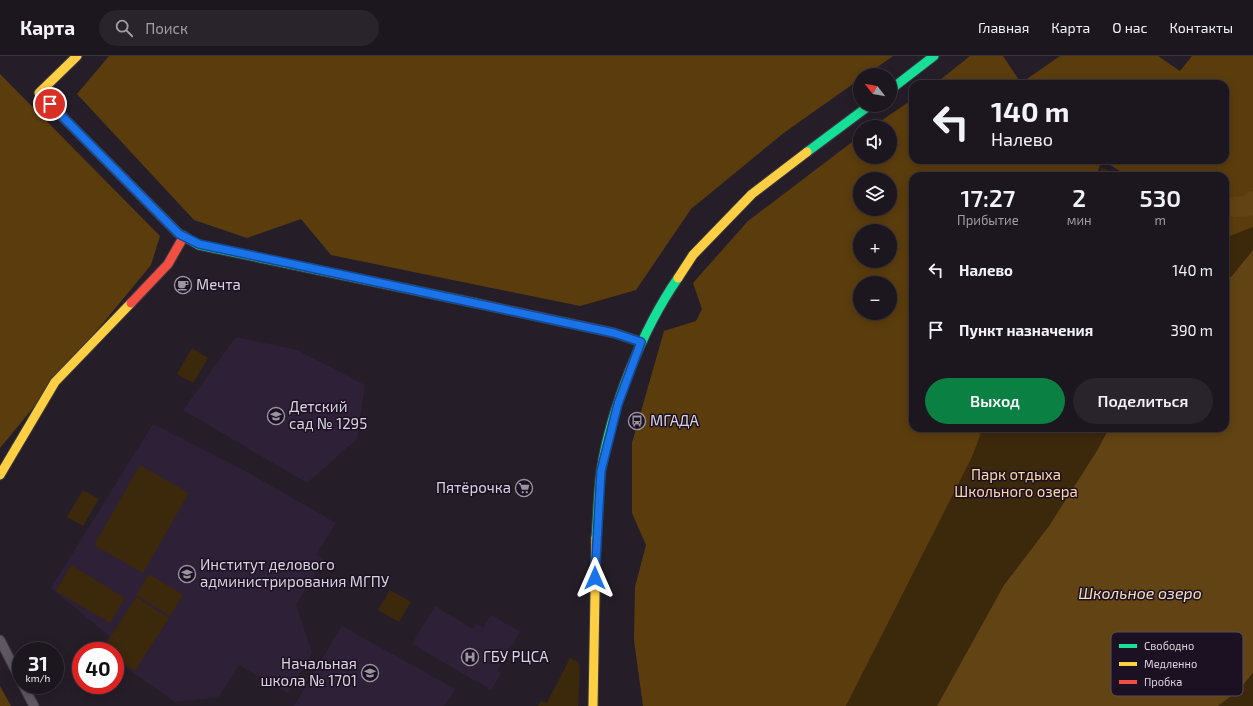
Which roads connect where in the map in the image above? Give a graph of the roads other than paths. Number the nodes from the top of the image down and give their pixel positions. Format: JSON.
{"nodes":[{"id":1,"x":77,"y":56,"type":"edge"},
{"id":2,"x":934,"y":56,"type":"edge"},
{"id":3,"x":897,"y":85,"type":"edge"},
{"id":4,"x":861,"y":112,"type":"edge"},
{"id":5,"x":184,"y":236,"type":"junction"},
{"id":6,"x":641,"y":342,"type":"junction"},
{"id":7,"x":0,"y":475,"type":"edge"},
{"id":8,"x":0,"y":640,"type":"edge"},
{"id":9,"x":12,"y":663,"type":"edge"},
{"id":10,"x":28,"y":694,"type":"edge"},
{"id":11,"x":34,"y":706,"type":"edge"},
{"id":12,"x":593,"y":706,"type":"edge"}],
"edges":[{"from":1,"to":5,"type":"street"},
{"from":2,"to":3,"type":"street"},
{"from":4,"to":6,"type":"street"},
{"from":5,"to":6,"type":"street"},
{"from":5,"to":7,"type":"street"},
{"from":6,"to":12,"type":"street"},
{"from":8,"to":9,"type":"street"},
{"from":10,"to":11,"type":"street"}]}
